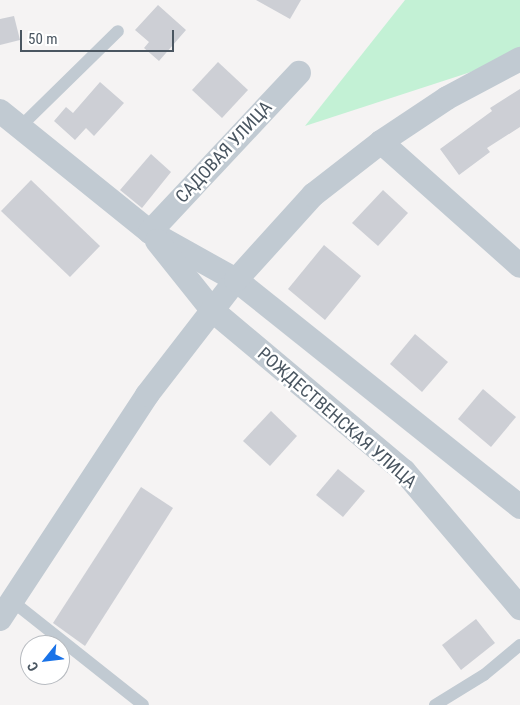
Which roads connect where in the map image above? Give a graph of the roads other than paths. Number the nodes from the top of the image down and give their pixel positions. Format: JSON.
{"nodes":[{"id":1,"x":118,"y":31,"type":"dead end"},
{"id":2,"x":520,"y":59,"type":"edge"},
{"id":3,"x":299,"y":73,"type":"dead end"},
{"id":4,"x":0,"y":110,"type":"edge"},
{"id":5,"x":20,"y":128,"type":"junction"},
{"id":6,"x":380,"y":142,"type":"junction"},
{"id":7,"x":150,"y":232,"type":"junction"},
{"id":8,"x":520,"y":266,"type":"edge"},
{"id":9,"x":236,"y":280,"type":"junction"},
{"id":10,"x":212,"y":310,"type":"junction"},
{"id":11,"x":520,"y":507,"type":"edge"},
{"id":12,"x":520,"y":608,"type":"edge"},
{"id":13,"x":6,"y":610,"type":"edge"},
{"id":14,"x":520,"y":645,"type":"edge"},
{"id":15,"x":143,"y":705,"type":"edge"},
{"id":16,"x":435,"y":705,"type":"edge"}],
"edges":[{"from":1,"to":5,"type":"lane"},
{"from":2,"to":6,"type":"street"},
{"from":3,"to":7,"type":"street","name":"САДОВАЯ УЛИЦА"},
{"from":4,"to":5,"type":"street","name":"РОЖДЕСТВЕНСКАЯ УЛИЦА"},
{"from":5,"to":7,"type":"street","name":"РОЖДЕСТВЕНСКАЯ УЛИЦА"},
{"from":6,"to":8,"type":"street"},
{"from":6,"to":9,"type":"street"},
{"from":7,"to":9,"type":"street","name":"РОЖДЕСТВЕНСКАЯ УЛИЦА"},
{"from":7,"to":10,"type":"street","name":"РОЖДЕСТВЕНСКАЯ УЛИЦА"},
{"from":9,"to":10,"type":"street"},
{"from":9,"to":11,"type":"street","name":"РОЖДЕСТВЕНСКАЯ УЛИЦА"},
{"from":10,"to":12,"type":"street","name":"РОЖДЕСТВЕНСКАЯ УЛИЦА"},
{"from":10,"to":13,"type":"street"},
{"from":13,"to":15,"type":"lane"},
{"from":14,"to":16,"type":"lane"}]}
